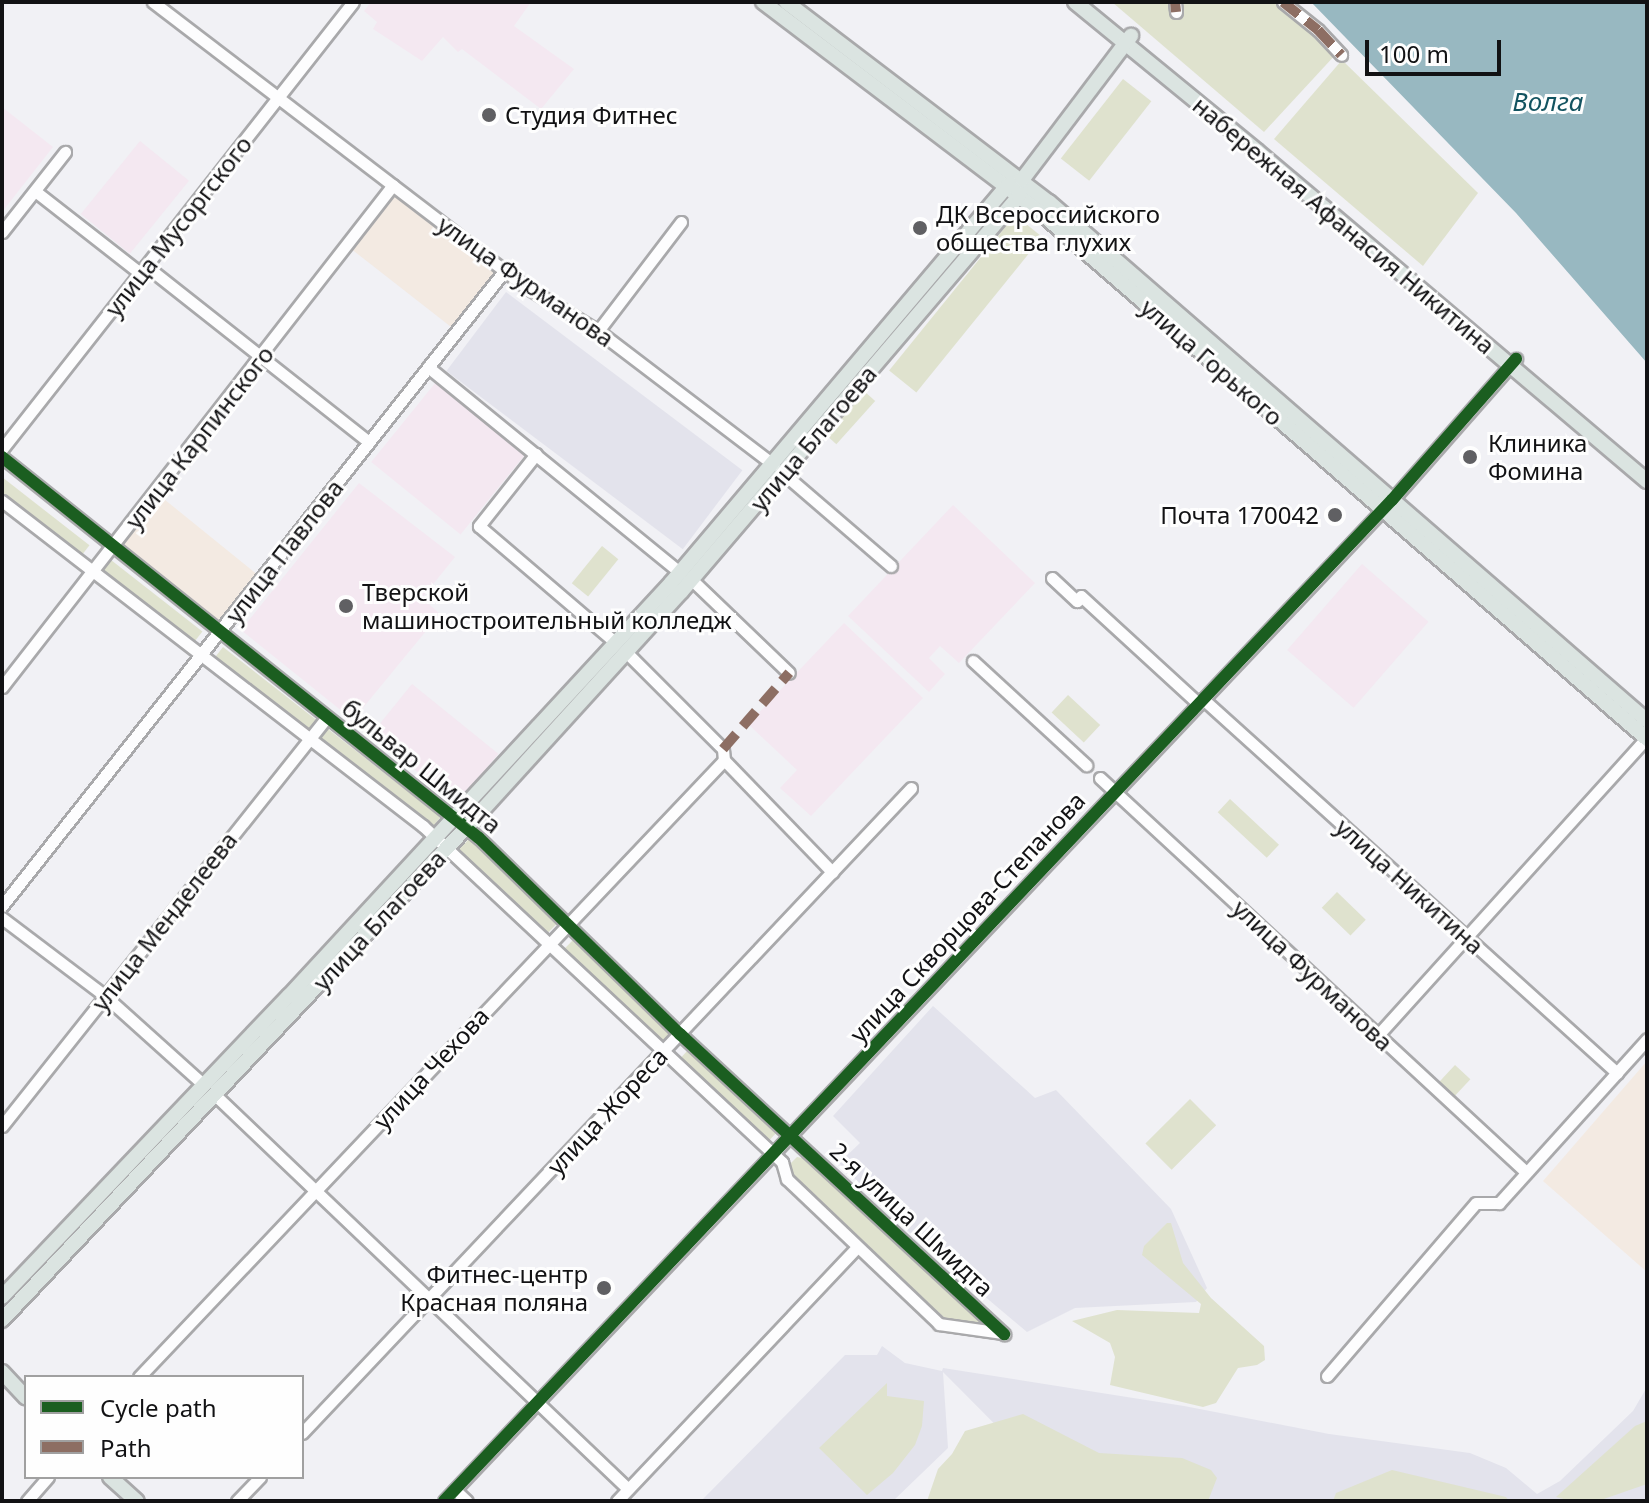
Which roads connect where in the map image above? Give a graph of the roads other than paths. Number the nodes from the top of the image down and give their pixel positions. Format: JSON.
{"nodes":[{"id":1,"x":153,"y":2,"type":"edge"},
{"id":2,"x":353,"y":2,"type":"edge"},
{"id":3,"x":786,"y":2,"type":"edge"},
{"id":4,"x":1075,"y":2,"type":"edge"},
{"id":5,"x":1088,"y":2,"type":"edge"},
{"id":6,"x":1283,"y":2,"type":"edge"},
{"id":7,"x":770,"y":4,"type":"edge"},
{"id":8,"x":1128,"y":39,"type":"junction"},
{"id":9,"x":1341,"y":55,"type":"dead end"},
{"id":10,"x":278,"y":98,"type":"junction"},
{"id":11,"x":65,"y":152,"type":"dead end"},
{"id":12,"x":1022,"y":180,"type":"junction"},
{"id":13,"x":393,"y":185,"type":"junction"},
{"id":14,"x":35,"y":191,"type":"junction"},
{"id":15,"x":1013,"y":191,"type":"junction"},
{"id":16,"x":681,"y":222,"type":"dead end"},
{"id":17,"x":2,"y":232,"type":"edge"},
{"id":18,"x":143,"y":270,"type":"junction"},
{"id":19,"x":505,"y":270,"type":"junction"},
{"id":20,"x":598,"y":331,"type":"junction"},
{"id":21,"x":261,"y":357,"type":"junction"},
{"id":22,"x":1513,"y":362,"type":"junction"},
{"id":23,"x":428,"y":367,"type":"junction"},
{"id":24,"x":369,"y":442,"type":"junction"},
{"id":25,"x":2,"y":449,"type":"edge"},
{"id":26,"x":536,"y":454,"type":"junction"},
{"id":27,"x":2,"y":457,"type":"edge"},
{"id":28,"x":779,"y":469,"type":"junction"},
{"id":29,"x":1647,"y":470,"type":"edge"},
{"id":30,"x":1647,"y":481,"type":"edge"},
{"id":31,"x":2,"y":501,"type":"edge"},
{"id":32,"x":1387,"y":505,"type":"junction"},
{"id":33,"x":113,"y":546,"type":"junction"},
{"id":34,"x":891,"y":566,"type":"dead end"},
{"id":35,"x":93,"y":573,"type":"junction"},
{"id":36,"x":686,"y":576,"type":"junction"},
{"id":37,"x":1052,"y":578,"type":"dead end"},
{"id":38,"x":221,"y":632,"type":"junction"},
{"id":39,"x":621,"y":648,"type":"junction"},
{"id":40,"x":204,"y":654,"type":"junction"},
{"id":41,"x":973,"y":661,"type":"dead end"},
{"id":42,"x":789,"y":673,"type":"dead end"},
{"id":43,"x":2,"y":687,"type":"edge"},
{"id":44,"x":1201,"y":701,"type":"junction"},
{"id":45,"x":327,"y":717,"type":"junction"},
{"id":46,"x":1647,"y":721,"type":"edge"},
{"id":47,"x":310,"y":738,"type":"junction"},
{"id":48,"x":1647,"y":739,"type":"edge"},
{"id":49,"x":724,"y":760,"type":"junction"},
{"id":50,"x":1086,"y":765,"type":"dead end"},
{"id":51,"x":1100,"y":778,"type":"dead end"},
{"id":52,"x":911,"y":788,"type":"dead end"},
{"id":53,"x":1115,"y":792,"type":"junction"},
{"id":54,"x":460,"y":823,"type":"junction"},
{"id":55,"x":441,"y":844,"type":"junction"},
{"id":56,"x":832,"y":872,"type":"junction"},
{"id":57,"x":2,"y":906,"type":"edge"},
{"id":58,"x":2,"y":918,"type":"edge"},
{"id":59,"x":568,"y":924,"type":"junction"},
{"id":60,"x":1466,"y":937,"type":"junction"},
{"id":61,"x":550,"y":943,"type":"junction"},
{"id":62,"x":105,"y":996,"type":"junction"},
{"id":63,"x":680,"y":1034,"type":"junction"},
{"id":64,"x":1378,"y":1035,"type":"junction"},
{"id":65,"x":1647,"y":1039,"type":"edge"},
{"id":66,"x":664,"y":1051,"type":"junction"},
{"id":67,"x":1617,"y":1073,"type":"junction"},
{"id":68,"x":211,"y":1084,"type":"junction"},
{"id":69,"x":2,"y":1126,"type":"edge"},
{"id":70,"x":790,"y":1136,"type":"junction"},
{"id":71,"x":773,"y":1153,"type":"junction"},
{"id":72,"x":1526,"y":1172,"type":"junction"},
{"id":73,"x":316,"y":1189,"type":"junction"},
{"id":74,"x":857,"y":1247,"type":"junction"},
{"id":75,"x":2,"y":1297,"type":"edge"},
{"id":76,"x":431,"y":1298,"type":"junction"},
{"id":77,"x":2,"y":1320,"type":"edge"},
{"id":78,"x":2,"y":1372,"type":"edge"},
{"id":79,"x":141,"y":1375,"type":"edge"},
{"id":80,"x":1327,"y":1376,"type":"dead end"},
{"id":81,"x":2,"y":1384,"type":"edge"},
{"id":82,"x":24,"y":1398,"type":"edge"},
{"id":83,"x":24,"y":1399,"type":"edge"},
{"id":84,"x":538,"y":1402,"type":"junction"},
{"id":85,"x":304,"y":1431,"type":"edge"},
{"id":86,"x":46,"y":1479,"type":"edge"},
{"id":87,"x":112,"y":1479,"type":"edge"},
{"id":88,"x":258,"y":1479,"type":"edge"},
{"id":89,"x":628,"y":1489,"type":"junction"},
{"id":90,"x":455,"y":1490,"type":"junction"},
{"id":91,"x":27,"y":1501,"type":"edge"},
{"id":92,"x":137,"y":1501,"type":"edge"},
{"id":93,"x":237,"y":1501,"type":"edge"},
{"id":94,"x":444,"y":1501,"type":"edge"},
{"id":95,"x":467,"y":1501,"type":"edge"},
{"id":96,"x":617,"y":1501,"type":"edge"}],
"edges":[{"from":1,"to":10,"type":"street","name":"улица Фурманова"},
{"from":2,"to":10,"type":"street","name":"улица Мусоргского"},
{"from":3,"to":12,"type":"main road","name":"улица Горького"},
{"from":4,"to":8,"type":"main road","name":"набережная Афанасия Никитина"},
{"from":5,"to":8,"type":"main road","name":"набережная Афанасия Никитина"},
{"from":6,"to":9,"type":"street"},
{"from":7,"to":15,"type":"main road","name":"улица Горького"},
{"from":8,"to":12,"type":"main road"},
{"from":8,"to":22,"type":"main road","name":"набережная Афанасия Никитина"},
{"from":10,"to":13,"type":"street","name":"улица Фурманова"},
{"from":10,"to":18,"type":"street","name":"улица Мусоргского"},
{"from":11,"to":14,"type":"street"},
{"from":12,"to":15,"type":"main road","name":"улица Благоева"},
{"from":12,"to":32,"type":"main road","name":"улица Горького"},
{"from":13,"to":19,"type":"street","name":"улица Фурманова"},
{"from":13,"to":21,"type":"street","name":"улица Карпинского"},
{"from":14,"to":17,"type":"street"},
{"from":14,"to":18,"type":"street"},
{"from":15,"to":28,"type":"main road","name":"улица Благоева"},
{"from":15,"to":32,"type":"main road","name":"улица Горького"},
{"from":16,"to":20,"type":"street"},
{"from":18,"to":21,"type":"street"},
{"from":18,"to":25,"type":"street","name":"улица Мусоргского"},
{"from":19,"to":20,"type":"street","name":"улица Фурманова"},
{"from":19,"to":23,"type":"street","name":"улица Павлова"},
{"from":20,"to":28,"type":"street","name":"улица Фурманова"},
{"from":21,"to":24,"type":"street"},
{"from":21,"to":33,"type":"street","name":"улица Карпинского"},
{"from":22,"to":29,"type":"main road","name":"набережная Афанасия Никитина"},
{"from":22,"to":30,"type":"main road","name":"набережная Афанасия Никитина"},
{"from":22,"to":32,"type":"street","name":"улица Скворцова-Степанова"},
{"from":23,"to":24,"type":"street","name":"улица Павлова"},
{"from":23,"to":26,"type":"street"},
{"from":24,"to":38,"type":"street","name":"улица Павлова"},
{"from":26,"to":36,"type":"street"},
{"from":26,"to":39,"type":"street"},
{"from":27,"to":33,"type":"street","name":"бульвар Шмидта"},
{"from":28,"to":34,"type":"street","name":"улица Фурманова"},
{"from":28,"to":36,"type":"main road","name":"улица Благоева"},
{"from":31,"to":35,"type":"street","name":"бульвар Шмидта"},
{"from":32,"to":44,"type":"street","name":"улица Скворцова-Степанова"},
{"from":32,"to":46,"type":"main road","name":"улица Горького"},
{"from":32,"to":48,"type":"main road","name":"улица Горького"},
{"from":33,"to":35,"type":"street","name":"улица Карпинского"},
{"from":33,"to":38,"type":"street","name":"бульвар Шмидта"},
{"from":35,"to":40,"type":"street","name":"бульвар Шмидта"},
{"from":35,"to":43,"type":"street","name":"улица Карпинского"},
{"from":36,"to":39,"type":"main road","name":"улица Благоева"},
{"from":36,"to":42,"type":"street"},
{"from":37,"to":44,"type":"street","name":"улица Никитина"},
{"from":38,"to":40,"type":"street","name":"улица Павлова"},
{"from":38,"to":45,"type":"street","name":"бульвар Шмидта"},
{"from":39,"to":49,"type":"street"},
{"from":39,"to":54,"type":"main road","name":"улица Благоева"},
{"from":40,"to":47,"type":"street","name":"бульвар Шмидта"},
{"from":40,"to":57,"type":"street","name":"улица Павлова"},
{"from":41,"to":50,"type":"street"},
{"from":44,"to":53,"type":"street","name":"улица Скворцова-Степанова"},
{"from":44,"to":60,"type":"street","name":"улица Никитина"},
{"from":45,"to":47,"type":"street","name":"улица Менделеева"},
{"from":45,"to":54,"type":"street","name":"бульвар Шмидта"},
{"from":47,"to":55,"type":"street","name":"бульвар Шмидта"},
{"from":47,"to":62,"type":"street","name":"улица Менделеева"},
{"from":48,"to":60,"type":"street"},
{"from":49,"to":56,"type":"street"},
{"from":49,"to":59,"type":"street","name":"улица Чехова"},
{"from":51,"to":53,"type":"street","name":"улица Фурманова"},
{"from":52,"to":56,"type":"street","name":"улица Жореса"},
{"from":53,"to":64,"type":"street","name":"улица Фурманова"},
{"from":53,"to":70,"type":"street","name":"улица Скворцова-Степанова"},
{"from":54,"to":55,"type":"main road","name":"улица Благоева"},
{"from":54,"to":59,"type":"street","name":"бульвар Шмидта"},
{"from":55,"to":61,"type":"street","name":"бульвар Шмидта"},
{"from":55,"to":68,"type":"main road","name":"улица Благоева"},
{"from":56,"to":63,"type":"street","name":"улица Жореса"},
{"from":58,"to":62,"type":"street"},
{"from":59,"to":61,"type":"street","name":"улица Чехова"},
{"from":59,"to":63,"type":"street","name":"бульвар Шмидта"},
{"from":60,"to":64,"type":"street"},
{"from":60,"to":67,"type":"street","name":"улица Никитина"},
{"from":61,"to":66,"type":"street","name":"бульвар Шмидта"},
{"from":61,"to":73,"type":"street","name":"улица Чехова"},
{"from":62,"to":68,"type":"street"},
{"from":62,"to":69,"type":"street","name":"улица Менделеева"},
{"from":63,"to":66,"type":"street","name":"улица Жореса"},
{"from":63,"to":70,"type":"street","name":"бульвар Шмидта"},
{"from":64,"to":72,"type":"street","name":"улица Фурманова"},
{"from":65,"to":67,"type":"street"},
{"from":66,"to":71,"type":"street","name":"бульвар Шмидта"},
{"from":66,"to":76,"type":"street","name":"улица Жореса"},
{"from":67,"to":72,"type":"street"},
{"from":68,"to":73,"type":"street"},
{"from":68,"to":75,"type":"main road","name":"улица Благоева"},
{"from":68,"to":77,"type":"main road"},
{"from":70,"to":71,"type":"street","name":"улица Скворцова-Степанова"},
{"from":70,"to":74,"type":"street","name":"2-я улица Шмидта"},
{"from":71,"to":74,"type":"street","name":"2-я улица Шмидта"},
{"from":71,"to":84,"type":"street","name":"улица Скворцова-Степанова"},
{"from":72,"to":80,"type":"street"},
{"from":73,"to":76,"type":"street"},
{"from":73,"to":79,"type":"street","name":"улица Чехова"},
{"from":74,"to":89,"type":"street"},
{"from":76,"to":84,"type":"street"},
{"from":76,"to":85,"type":"street","name":"улица Жореса"},
{"from":78,"to":82,"type":"main road"},
{"from":81,"to":83,"type":"main road"},
{"from":84,"to":89,"type":"street"},
{"from":84,"to":90,"type":"street","name":"улица Скворцова-Степанова"},
{"from":86,"to":91,"type":"street"},
{"from":87,"to":92,"type":"main road"},
{"from":88,"to":93,"type":"street"},
{"from":89,"to":96,"type":"street"},
{"from":90,"to":94,"type":"street","name":"улица Скворцова-Степанова"},
{"from":90,"to":95,"type":"street"}]}
